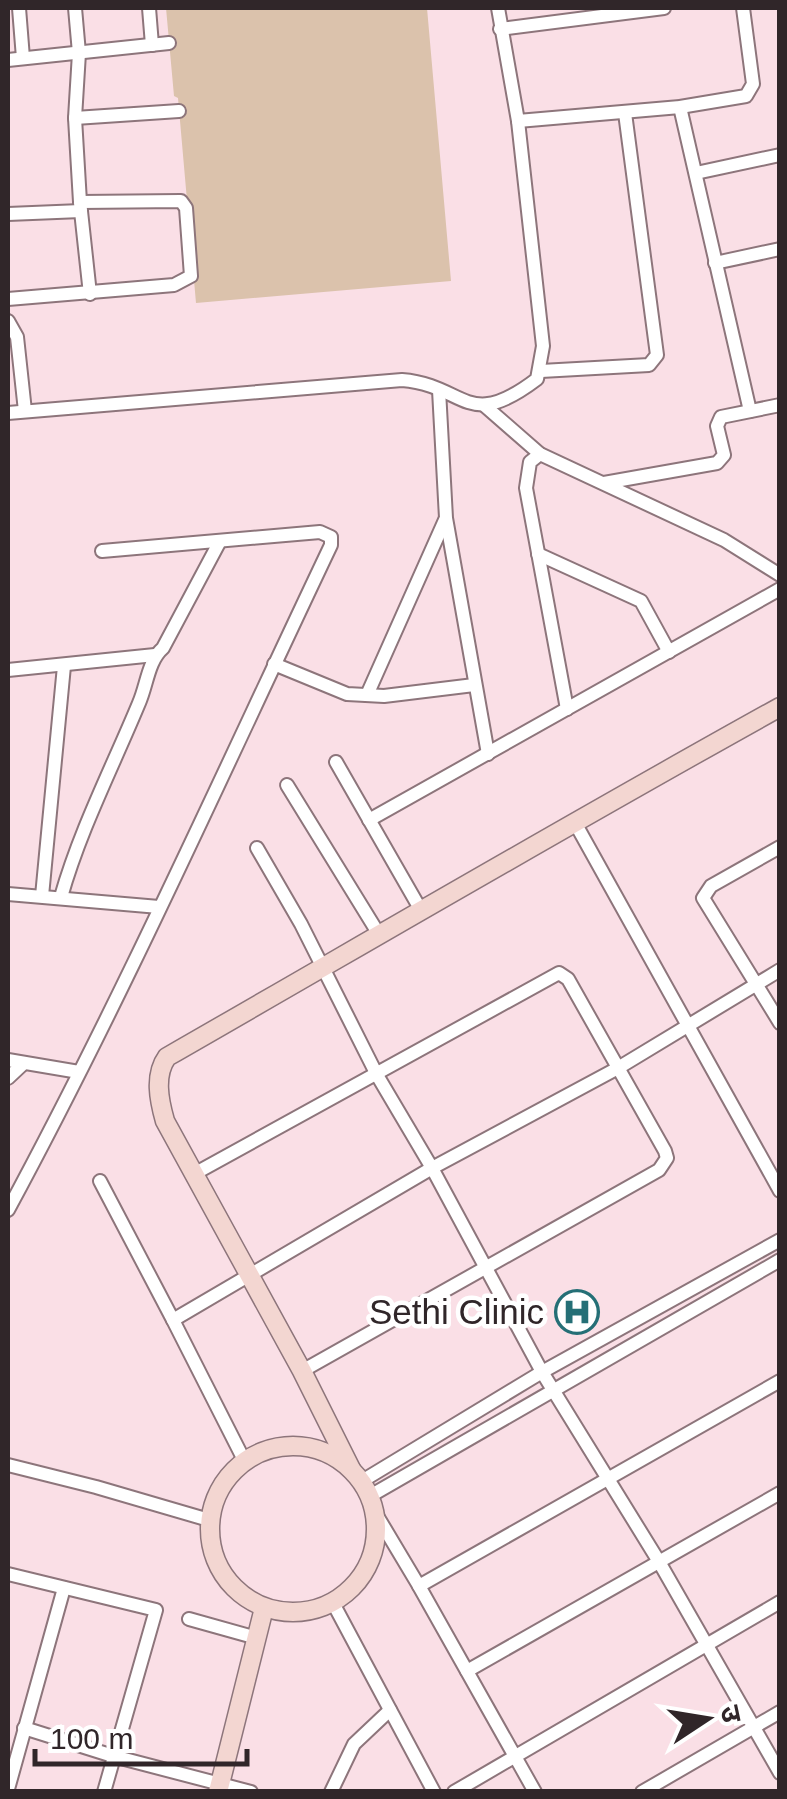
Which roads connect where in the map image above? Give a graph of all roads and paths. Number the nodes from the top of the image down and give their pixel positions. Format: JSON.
{"nodes":[{"id":1,"x":19,"y":8,"type":"edge"},
{"id":2,"x":75,"y":8,"type":"edge"},
{"id":3,"x":148,"y":8,"type":"edge"},
{"id":4,"x":498,"y":8,"type":"edge"},
{"id":5,"x":664,"y":8,"type":"edge"},
{"id":6,"x":743,"y":8,"type":"edge"},
{"id":7,"x":628,"y":10,"type":"edge"},
{"id":8,"x":500,"y":29,"type":"junction"},
{"id":9,"x":169,"y":43,"type":"dead end"},
{"id":10,"x":152,"y":45,"type":"junction"},
{"id":11,"x":79,"y":53,"type":"junction"},
{"id":12,"x":23,"y":58,"type":"junction"},
{"id":13,"x":8,"y":60,"type":"edge"},
{"id":14,"x":680,"y":107,"type":"junction"},
{"id":15,"x":180,"y":111,"type":"dead end"},
{"id":16,"x":625,"y":112,"type":"junction"},
{"id":17,"x":75,"y":118,"type":"junction"},
{"id":18,"x":518,"y":121,"type":"junction"},
{"id":19,"x":780,"y":155,"type":"edge"},
{"id":20,"x":696,"y":173,"type":"junction"},
{"id":21,"x":80,"y":206,"type":"junction"},
{"id":22,"x":8,"y":214,"type":"edge"},
{"id":23,"x":780,"y":248,"type":"edge"},
{"id":24,"x":715,"y":264,"type":"junction"},
{"id":25,"x":90,"y":294,"type":"junction"},
{"id":26,"x":8,"y":299,"type":"edge"},
{"id":27,"x":8,"y":321,"type":"edge"},
{"id":28,"x":541,"y":371,"type":"junction"},
{"id":29,"x":438,"y":390,"type":"junction"},
{"id":30,"x":780,"y":405,"type":"edge"},
{"id":31,"x":485,"y":406,"type":"junction"},
{"id":32,"x":25,"y":411,"type":"junction"},
{"id":33,"x":750,"y":411,"type":"junction"},
{"id":34,"x":8,"y":413,"type":"edge"},
{"id":35,"x":540,"y":454,"type":"junction"},
{"id":36,"x":604,"y":483,"type":"junction"},
{"id":37,"x":446,"y":518,"type":"junction"},
{"id":38,"x":220,"y":542,"type":"junction"},
{"id":39,"x":102,"y":551,"type":"dead end"},
{"id":40,"x":538,"y":554,"type":"junction"},
{"id":41,"x":780,"y":575,"type":"edge"},
{"id":42,"x":780,"y":589,"type":"edge"},
{"id":43,"x":670,"y":652,"type":"junction"},
{"id":44,"x":155,"y":655,"type":"junction"},
{"id":45,"x":274,"y":664,"type":"junction"},
{"id":46,"x":64,"y":666,"type":"junction"},
{"id":47,"x":8,"y":670,"type":"edge"},
{"id":48,"x":474,"y":685,"type":"junction"},
{"id":49,"x":367,"y":695,"type":"junction"},
{"id":50,"x":780,"y":707,"type":"edge"},
{"id":51,"x":567,"y":709,"type":"junction"},
{"id":52,"x":488,"y":754,"type":"junction"},
{"id":53,"x":336,"y":762,"type":"dead end"},
{"id":54,"x":287,"y":785,"type":"dead end"},
{"id":55,"x":369,"y":820,"type":"junction"},
{"id":56,"x":574,"y":821,"type":"junction"},
{"id":57,"x":780,"y":847,"type":"edge"},
{"id":58,"x":257,"y":848,"type":"dead end"},
{"id":59,"x":8,"y":894,"type":"edge"},
{"id":60,"x":42,"y":896,"type":"junction"},
{"id":61,"x":62,"y":897,"type":"junction"},
{"id":62,"x":159,"y":907,"type":"junction"},
{"id":63,"x":422,"y":912,"type":"junction"},
{"id":64,"x":380,"y":936,"type":"junction"},
{"id":65,"x":324,"y":969,"type":"junction"},
{"id":66,"x":780,"y":970,"type":"edge"},
{"id":67,"x":756,"y":983,"type":"junction"},
{"id":68,"x":780,"y":1023,"type":"edge"},
{"id":69,"x":686,"y":1025,"type":"junction"},
{"id":70,"x":8,"y":1060,"type":"edge"},
{"id":71,"x":24,"y":1062,"type":"junction"},
{"id":72,"x":618,"y":1068,"type":"junction"},
{"id":73,"x":79,"y":1072,"type":"junction"},
{"id":74,"x":377,"y":1076,"type":"junction"},
{"id":75,"x":8,"y":1078,"type":"edge"},
{"id":76,"x":432,"y":1168,"type":"junction"},
{"id":77,"x":194,"y":1174,"type":"junction"},
{"id":78,"x":100,"y":1181,"type":"dead end"},
{"id":79,"x":12,"y":1191,"type":"edge"},
{"id":80,"x":780,"y":1191,"type":"edge"},
{"id":81,"x":8,"y":1210,"type":"edge"},
{"id":82,"x":780,"y":1240,"type":"edge"},
{"id":83,"x":780,"y":1260,"type":"edge"},
{"id":84,"x":485,"y":1266,"type":"junction"},
{"id":85,"x":249,"y":1274,"type":"junction"},
{"id":86,"x":172,"y":1320,"type":"junction"},
{"id":87,"x":302,"y":1371,"type":"junction"},
{"id":88,"x":542,"y":1372,"type":"junction"},
{"id":89,"x":780,"y":1381,"type":"edge"},
{"id":90,"x":552,"y":1390,"type":"junction"},
{"id":91,"x":244,"y":1460,"type":"junction"},
{"id":92,"x":8,"y":1465,"type":"edge"},
{"id":93,"x":608,"y":1479,"type":"junction"},
{"id":94,"x":364,"y":1489,"type":"junction"},
{"id":95,"x":780,"y":1493,"type":"edge"},
{"id":96,"x":208,"y":1520,"type":"junction"},
{"id":97,"x":658,"y":1560,"type":"junction"},
{"id":98,"x":8,"y":1574,"type":"edge"},
{"id":99,"x":420,"y":1586,"type":"junction"},
{"id":100,"x":64,"y":1588,"type":"junction"},
{"id":101,"x":780,"y":1602,"type":"edge"},
{"id":102,"x":333,"y":1603,"type":"junction"},
{"id":103,"x":264,"y":1608,"type":"junction"},
{"id":104,"x":189,"y":1619,"type":"dead end"},
{"id":105,"x":257,"y":1638,"type":"junction"},
{"id":106,"x":704,"y":1645,"type":"junction"},
{"id":107,"x":467,"y":1671,"type":"junction"},
{"id":108,"x":390,"y":1710,"type":"junction"},
{"id":109,"x":780,"y":1712,"type":"edge"},
{"id":110,"x":753,"y":1727,"type":"junction"},
{"id":111,"x":24,"y":1728,"type":"junction"},
{"id":112,"x":514,"y":1754,"type":"junction"},
{"id":113,"x":113,"y":1756,"type":"junction"},
{"id":114,"x":780,"y":1773,"type":"edge"},
{"id":115,"x":219,"y":1788,"type":"edge"},
{"id":116,"x":8,"y":1789,"type":"edge"},
{"id":117,"x":104,"y":1792,"type":"edge"},
{"id":118,"x":251,"y":1792,"type":"edge"},
{"id":119,"x":331,"y":1792,"type":"edge"},
{"id":120,"x":434,"y":1792,"type":"edge"},
{"id":121,"x":454,"y":1792,"type":"edge"},
{"id":122,"x":536,"y":1792,"type":"edge"},
{"id":123,"x":642,"y":1792,"type":"edge"}],
"edges":[{"from":1,"to":12,"type":"street"},
{"from":2,"to":11,"type":"street"},
{"from":3,"to":10,"type":"street"},
{"from":4,"to":8,"type":"street"},
{"from":5,"to":7,"type":"street"},
{"from":6,"to":14,"type":"street"},
{"from":7,"to":8,"type":"street"},
{"from":8,"to":18,"type":"street"},
{"from":9,"to":10,"type":"street"},
{"from":10,"to":11,"type":"street"},
{"from":11,"to":12,"type":"street"},
{"from":11,"to":17,"type":"street"},
{"from":12,"to":13,"type":"street"},
{"from":14,"to":16,"type":"street"},
{"from":14,"to":20,"type":"street"},
{"from":15,"to":17,"type":"street"},
{"from":16,"to":18,"type":"street"},
{"from":16,"to":28,"type":"street"},
{"from":17,"to":21,"type":"street"},
{"from":18,"to":28,"type":"street"},
{"from":19,"to":20,"type":"street"},
{"from":20,"to":24,"type":"street"},
{"from":21,"to":22,"type":"street"},
{"from":21,"to":25,"type":"street"},
{"from":21,"to":25,"type":"street"},
{"from":23,"to":24,"type":"street"},
{"from":24,"to":33,"type":"street"},
{"from":25,"to":26,"type":"street"},
{"from":27,"to":32,"type":"street"},
{"from":28,"to":31,"type":"street"},
{"from":29,"to":31,"type":"street"},
{"from":29,"to":32,"type":"street"},
{"from":29,"to":37,"type":"street"},
{"from":30,"to":33,"type":"street"},
{"from":31,"to":35,"type":"street"},
{"from":32,"to":34,"type":"street"},
{"from":33,"to":36,"type":"street"},
{"from":35,"to":36,"type":"street"},
{"from":35,"to":40,"type":"street"},
{"from":36,"to":41,"type":"street"},
{"from":37,"to":48,"type":"street"},
{"from":37,"to":49,"type":"street"},
{"from":38,"to":39,"type":"street"},
{"from":38,"to":44,"type":"street"},
{"from":38,"to":45,"type":"street"},
{"from":40,"to":43,"type":"street"},
{"from":40,"to":51,"type":"street"},
{"from":42,"to":43,"type":"street"},
{"from":43,"to":51,"type":"street"},
{"from":44,"to":46,"type":"street"},
{"from":44,"to":61,"type":"street"},
{"from":45,"to":49,"type":"street"},
{"from":45,"to":62,"type":"street"},
{"from":46,"to":47,"type":"street"},
{"from":46,"to":60,"type":"street"},
{"from":48,"to":49,"type":"street"},
{"from":48,"to":52,"type":"street"},
{"from":50,"to":56,"type":"street"},
{"from":51,"to":52,"type":"street"},
{"from":52,"to":55,"type":"street"},
{"from":53,"to":55,"type":"street"},
{"from":54,"to":64,"type":"street"},
{"from":55,"to":63,"type":"street"},
{"from":56,"to":63,"type":"street"},
{"from":56,"to":69,"type":"street"},
{"from":57,"to":67,"type":"street"},
{"from":58,"to":65,"type":"street"},
{"from":59,"to":60,"type":"street"},
{"from":60,"to":61,"type":"street"},
{"from":61,"to":62,"type":"street"},
{"from":62,"to":73,"type":"street"},
{"from":63,"to":64,"type":"street"},
{"from":64,"to":65,"type":"street"},
{"from":65,"to":74,"type":"street"},
{"from":65,"to":77,"type":"street"},
{"from":66,"to":67,"type":"street"},
{"from":67,"to":68,"type":"street"},
{"from":67,"to":69,"type":"street"},
{"from":69,"to":72,"type":"street"},
{"from":69,"to":80,"type":"street"},
{"from":70,"to":71,"type":"street"},
{"from":71,"to":73,"type":"street"},
{"from":71,"to":75,"type":"street"},
{"from":72,"to":74,"type":"street"},
{"from":72,"to":76,"type":"street"},
{"from":72,"to":84,"type":"street"},
{"from":73,"to":79,"type":"street"},
{"from":74,"to":76,"type":"street"},
{"from":74,"to":77,"type":"street"},
{"from":76,"to":84,"type":"street"},
{"from":76,"to":85,"type":"street"},
{"from":77,"to":85,"type":"street"},
{"from":78,"to":86,"type":"street"},
{"from":79,"to":81,"type":"street"},
{"from":82,"to":88,"type":"street"},
{"from":83,"to":90,"type":"street"},
{"from":84,"to":87,"type":"street"},
{"from":84,"to":88,"type":"street"},
{"from":85,"to":86,"type":"street"},
{"from":85,"to":87,"type":"street"},
{"from":86,"to":91,"type":"street"},
{"from":87,"to":94,"type":"street"},
{"from":88,"to":90,"type":"street"},
{"from":88,"to":94,"type":"street"},
{"from":89,"to":93,"type":"street"},
{"from":90,"to":93,"type":"street"},
{"from":90,"to":94,"type":"street"},
{"from":91,"to":94,"type":"street"},
{"from":91,"to":96,"type":"street"},
{"from":92,"to":96,"type":"street"},
{"from":93,"to":97,"type":"street"},
{"from":93,"to":99,"type":"street"},
{"from":94,"to":99,"type":"street"},
{"from":94,"to":102,"type":"street"},
{"from":95,"to":97,"type":"street"},
{"from":96,"to":103,"type":"street"},
{"from":97,"to":106,"type":"street"},
{"from":97,"to":107,"type":"street"},
{"from":98,"to":100,"type":"street"},
{"from":99,"to":107,"type":"street"},
{"from":100,"to":111,"type":"street"},
{"from":100,"to":113,"type":"street"},
{"from":101,"to":106,"type":"street"},
{"from":102,"to":103,"type":"street"},
{"from":102,"to":108,"type":"street"},
{"from":103,"to":105,"type":"street"},
{"from":104,"to":105,"type":"street"},
{"from":105,"to":115,"type":"street"},
{"from":106,"to":110,"type":"street"},
{"from":106,"to":112,"type":"street"},
{"from":107,"to":112,"type":"street"},
{"from":108,"to":119,"type":"street"},
{"from":108,"to":120,"type":"street"},
{"from":109,"to":110,"type":"street"},
{"from":110,"to":114,"type":"street"},
{"from":110,"to":123,"type":"street"},
{"from":111,"to":113,"type":"street"},
{"from":111,"to":116,"type":"street"},
{"from":112,"to":121,"type":"street"},
{"from":112,"to":122,"type":"street"},
{"from":113,"to":115,"type":"street"},
{"from":113,"to":117,"type":"street"},
{"from":115,"to":118,"type":"street"}]}
